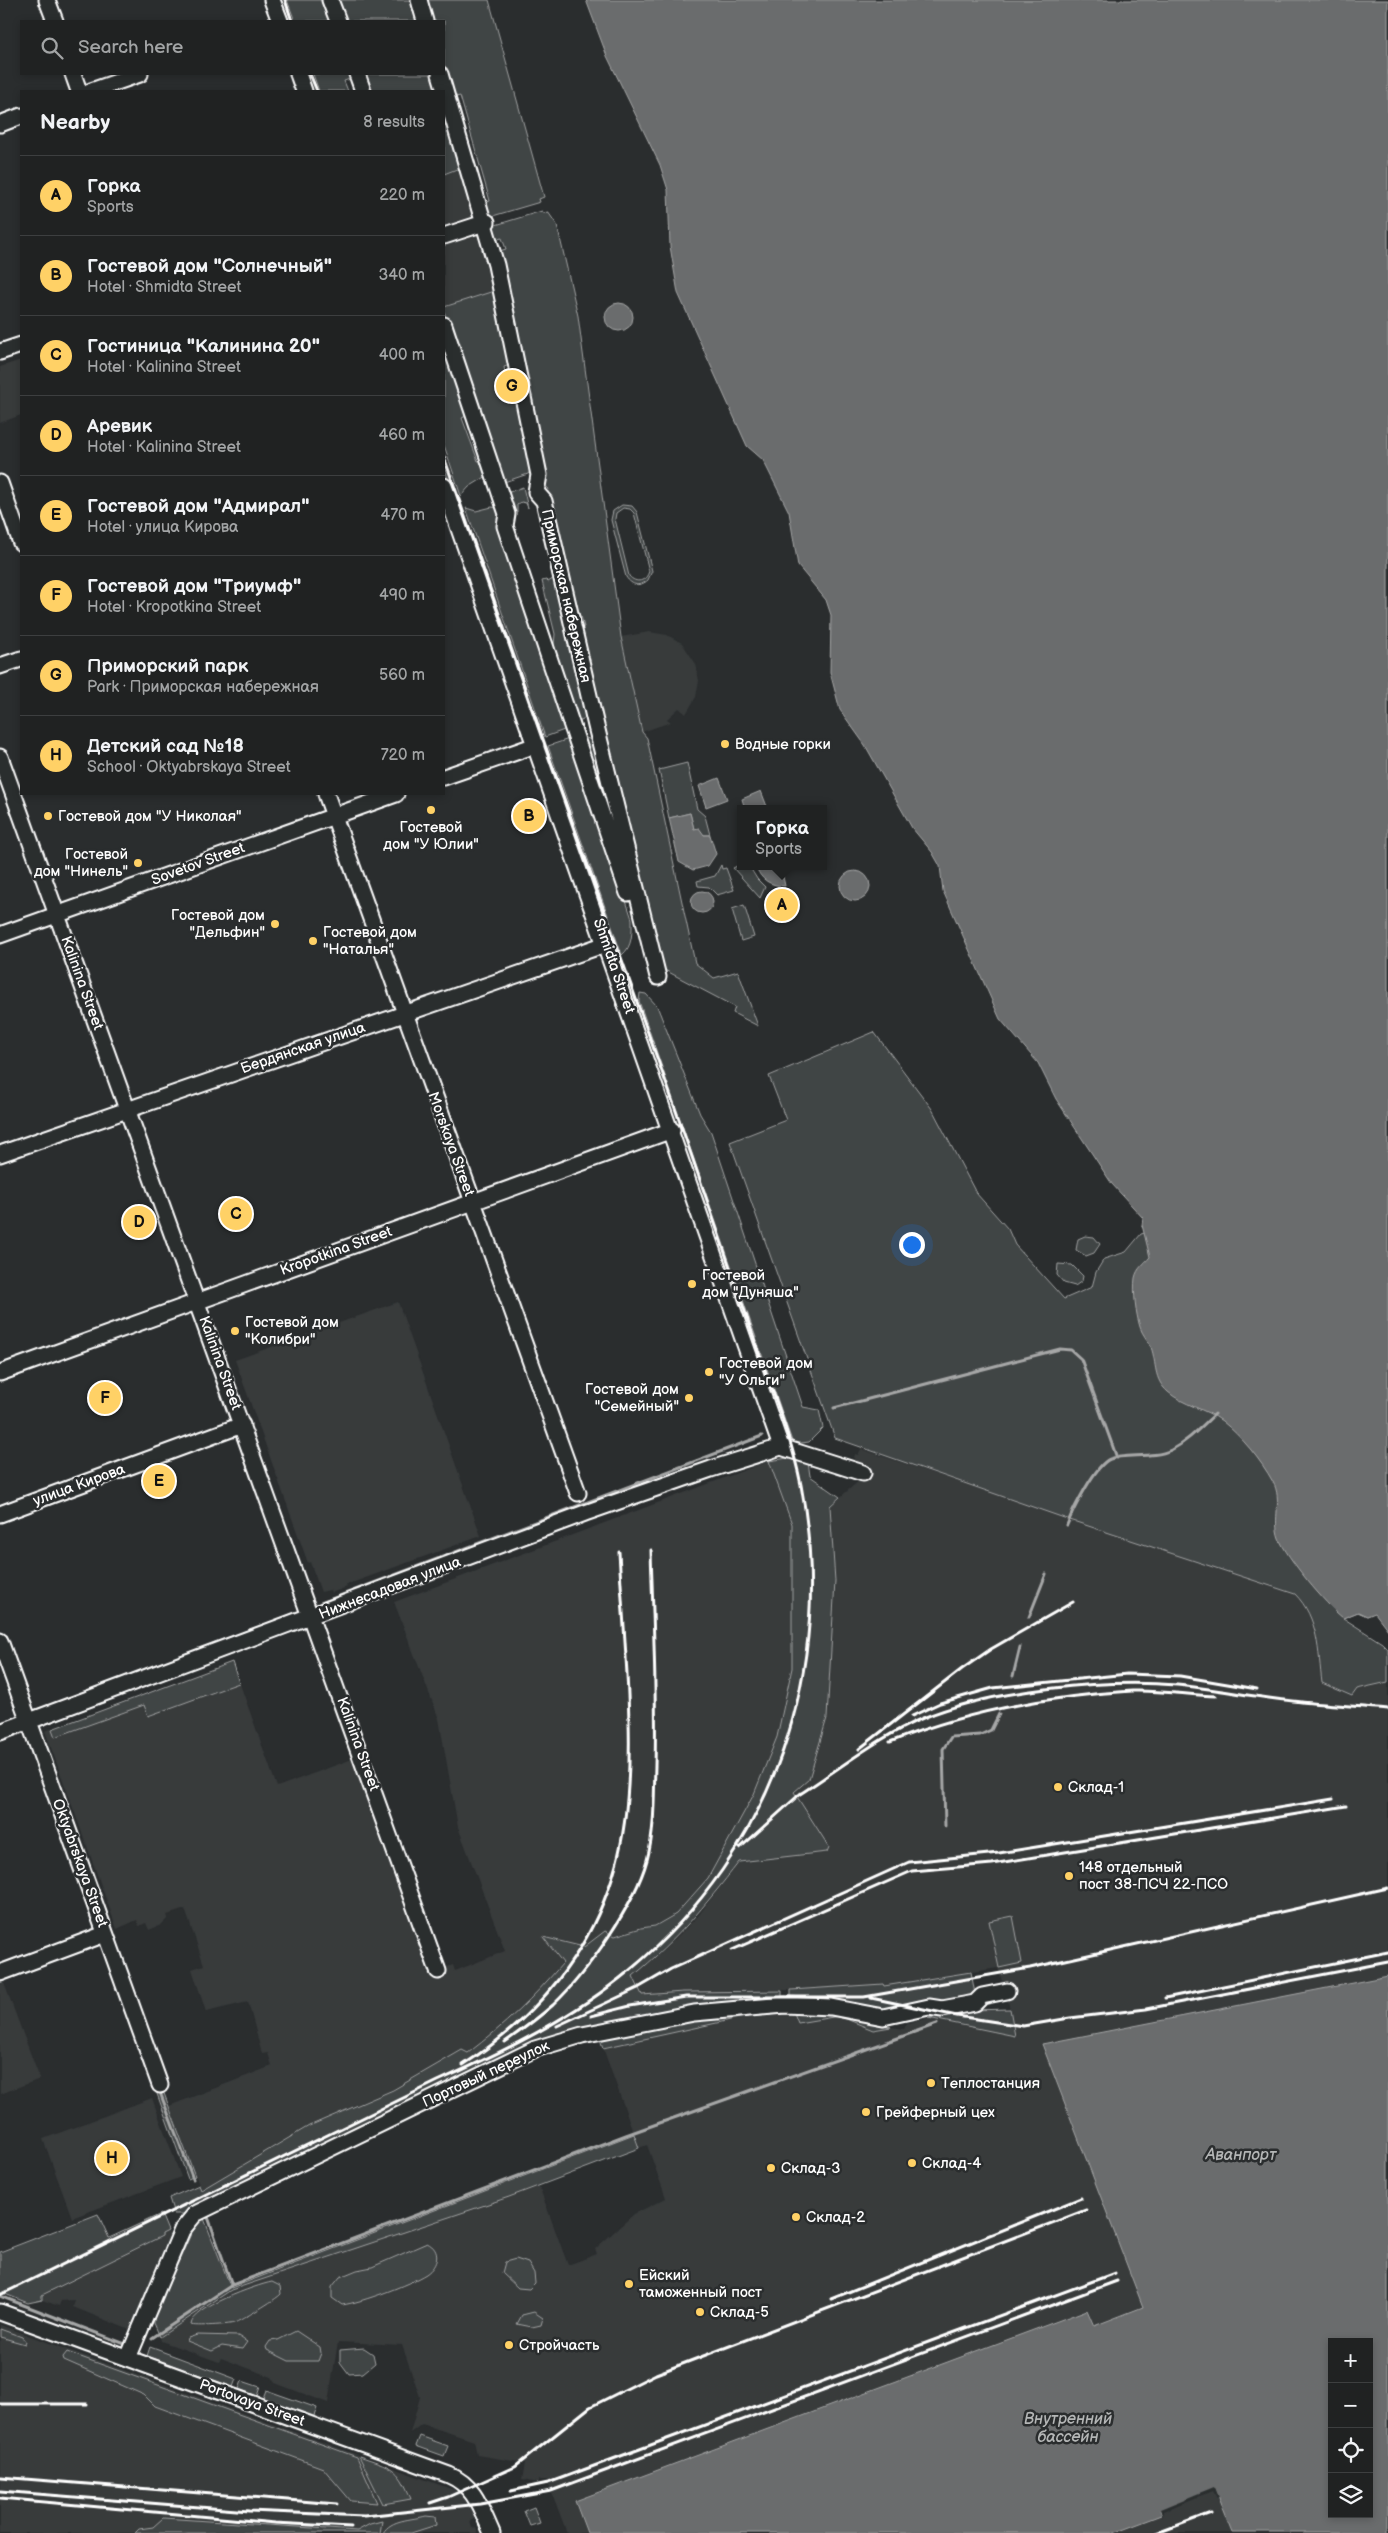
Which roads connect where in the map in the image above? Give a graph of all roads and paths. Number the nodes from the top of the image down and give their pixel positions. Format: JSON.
{"nodes":[{"id":1,"x":47,"y":0,"type":"edge"},
{"id":2,"x":272,"y":0,"type":"edge"},
{"id":3,"x":330,"y":0,"type":"edge"},
{"id":4,"x":419,"y":0,"type":"edge"},
{"id":5,"x":55,"y":20,"type":"edge"},
{"id":6,"x":280,"y":20,"type":"edge"},
{"id":7,"x":338,"y":20,"type":"edge"},
{"id":8,"x":425,"y":20,"type":"edge"},
{"id":9,"x":73,"y":75,"type":"edge"},
{"id":10,"x":137,"y":75,"type":"edge"},
{"id":11,"x":298,"y":75,"type":"edge"},
{"id":12,"x":357,"y":75,"type":"edge"},
{"id":13,"x":440,"y":75,"type":"edge"},
{"id":14,"x":79,"y":90,"type":"edge"},
{"id":15,"x":94,"y":90,"type":"edge"},
{"id":16,"x":304,"y":90,"type":"edge"},
{"id":17,"x":363,"y":90,"type":"edge"},
{"id":18,"x":445,"y":90,"type":"edge"},
{"id":19,"x":445,"y":91,"type":"edge"},
{"id":20,"x":20,"y":116,"type":"edge"},
{"id":21,"x":0,"y":124,"type":"edge"},
{"id":22,"x":485,"y":223,"type":"junction"},
{"id":23,"x":445,"y":236,"type":"edge"},
{"id":24,"x":445,"y":329,"type":"edge"},
{"id":25,"x":20,"y":345,"type":"edge"},
{"id":26,"x":0,"y":352,"type":"edge"},
{"id":27,"x":0,"y":483,"type":"edge"},
{"id":28,"x":445,"y":493,"type":"edge"},
{"id":29,"x":447,"y":507,"type":"edge"},
{"id":30,"x":20,"y":540,"type":"edge"},
{"id":31,"x":20,"y":659,"type":"edge"},
{"id":32,"x":0,"y":666,"type":"edge"},
{"id":33,"x":596,"y":726,"type":"junction"},
{"id":34,"x":573,"y":733,"type":"junction"},
{"id":35,"x":536,"y":745,"type":"junction"},
{"id":36,"x":0,"y":757,"type":"edge"},
{"id":37,"x":445,"y":777,"type":"edge"},
{"id":38,"x":326,"y":795,"type":"edge"},
{"id":39,"x":393,"y":795,"type":"edge"},
{"id":40,"x":334,"y":815,"type":"junction"},
{"id":41,"x":57,"y":914,"type":"junction"},
{"id":42,"x":0,"y":935,"type":"edge"},
{"id":43,"x":606,"y":944,"type":"junction"},
{"id":44,"x":404,"y":1014,"type":"junction"},
{"id":45,"x":128,"y":1108,"type":"junction"},
{"id":46,"x":672,"y":1130,"type":"junction"},
{"id":47,"x":0,"y":1154,"type":"edge"},
{"id":48,"x":472,"y":1202,"type":"junction"},
{"id":49,"x":197,"y":1301,"type":"junction"},
{"id":50,"x":0,"y":1373,"type":"edge"},
{"id":51,"x":242,"y":1425,"type":"junction"},
{"id":52,"x":781,"y":1447,"type":"junction"},
{"id":53,"x":863,"y":1474,"type":"dead end"},
{"id":54,"x":578,"y":1493,"type":"dead end"},
{"id":55,"x":0,"y":1514,"type":"edge"},
{"id":56,"x":312,"y":1617,"type":"junction"},
{"id":57,"x":0,"y":1641,"type":"edge"},
{"id":58,"x":29,"y":1721,"type":"junction"},
{"id":59,"x":0,"y":1732,"type":"edge"},
{"id":60,"x":105,"y":1934,"type":"junction"},
{"id":61,"x":438,"y":1971,"type":"dead end"},
{"id":62,"x":0,"y":1973,"type":"edge"},
{"id":63,"x":1007,"y":1991,"type":"dead end"},
{"id":64,"x":160,"y":2085,"type":"dead end"},
{"id":65,"x":0,"y":2312,"type":"edge"},
{"id":66,"x":128,"y":2358,"type":"junction"},
{"id":67,"x":485,"y":2518,"type":"junction"},
{"id":68,"x":487,"y":2533,"type":"edge"},
{"id":69,"x":492,"y":2533,"type":"edge"}],
"edges":[{"from":1,"to":5,"type":"street"},
{"from":2,"to":6,"type":"street"},
{"from":3,"to":7,"type":"street"},
{"from":4,"to":8,"type":"street"},
{"from":9,"to":14,"type":"street"},
{"from":10,"to":15,"type":"street"},
{"from":11,"to":16,"type":"street"},
{"from":12,"to":17,"type":"street"},
{"from":13,"to":18,"type":"street","name":"Приморская набережная"},
{"from":19,"to":22,"type":"street","name":"Приморская набережная"},
{"from":20,"to":21,"type":"street"},
{"from":22,"to":23,"type":"street"},
{"from":22,"to":33,"type":"street","name":"Приморская набережная"},
{"from":24,"to":34,"type":"street"},
{"from":25,"to":26,"type":"street"},
{"from":27,"to":30,"type":"street"},
{"from":28,"to":29,"type":"street","name":"Shmidta Street"},
{"from":29,"to":35,"type":"street","name":"Shmidta Street"},
{"from":31,"to":32,"type":"street"},
{"from":33,"to":34,"type":"street"},
{"from":33,"to":34,"type":"street","name":"Приморская набережная"},
{"from":35,"to":37,"type":"street"},
{"from":35,"to":43,"type":"street","name":"Shmidta Street"},
{"from":36,"to":41,"type":"street","name":"Kalinina Street"},
{"from":38,"to":40,"type":"street","name":"Morskaya Street"},
{"from":39,"to":40,"type":"street","name":"Sovetov Street"},
{"from":40,"to":41,"type":"street","name":"Sovetov Street"},
{"from":40,"to":44,"type":"street","name":"Morskaya Street"},
{"from":41,"to":42,"type":"street","name":"Sovetov Street"},
{"from":41,"to":45,"type":"street","name":"Kalinina Street"},
{"from":43,"to":44,"type":"street","name":"Бердянская улица"},
{"from":43,"to":46,"type":"street","name":"Shmidta Street"},
{"from":44,"to":45,"type":"street","name":"Бердянская улица"},
{"from":44,"to":48,"type":"street","name":"Morskaya Street"},
{"from":45,"to":47,"type":"street","name":"Бердянская улица"},
{"from":45,"to":49,"type":"street","name":"Kalinina Street"},
{"from":46,"to":48,"type":"street","name":"Kropotkina Street"},
{"from":46,"to":52,"type":"street","name":"Shmidta Street"},
{"from":48,"to":49,"type":"street","name":"Kropotkina Street"},
{"from":48,"to":54,"type":"street","name":"Morskaya Street"},
{"from":49,"to":50,"type":"street","name":"Kropotkina Street"},
{"from":49,"to":51,"type":"street","name":"Kalinina Street"},
{"from":51,"to":55,"type":"street","name":"улица Кирова"},
{"from":51,"to":56,"type":"street","name":"Kalinina Street"},
{"from":52,"to":53,"type":"street"},
{"from":52,"to":56,"type":"street","name":"Нижнесадовая улица"},
{"from":56,"to":58,"type":"street","name":"Нижнесадовая улица"},
{"from":56,"to":61,"type":"street","name":"Kalinina Street"},
{"from":57,"to":58,"type":"street","name":"Oktyabrskaya Street"},
{"from":58,"to":59,"type":"street","name":"Нижнесадовая улица"},
{"from":58,"to":60,"type":"street","name":"Oktyabrskaya Street"},
{"from":60,"to":62,"type":"street"},
{"from":60,"to":64,"type":"street","name":"Oktyabrskaya Street"},
{"from":63,"to":66,"type":"street","name":"Портовый переулок"},
{"from":65,"to":66,"type":"street","name":"Portovaya Street"},
{"from":66,"to":67,"type":"street","name":"Portovaya Street"},
{"from":67,"to":68,"type":"street"},
{"from":67,"to":69,"type":"street","name":"Portovaya Street"}]}
